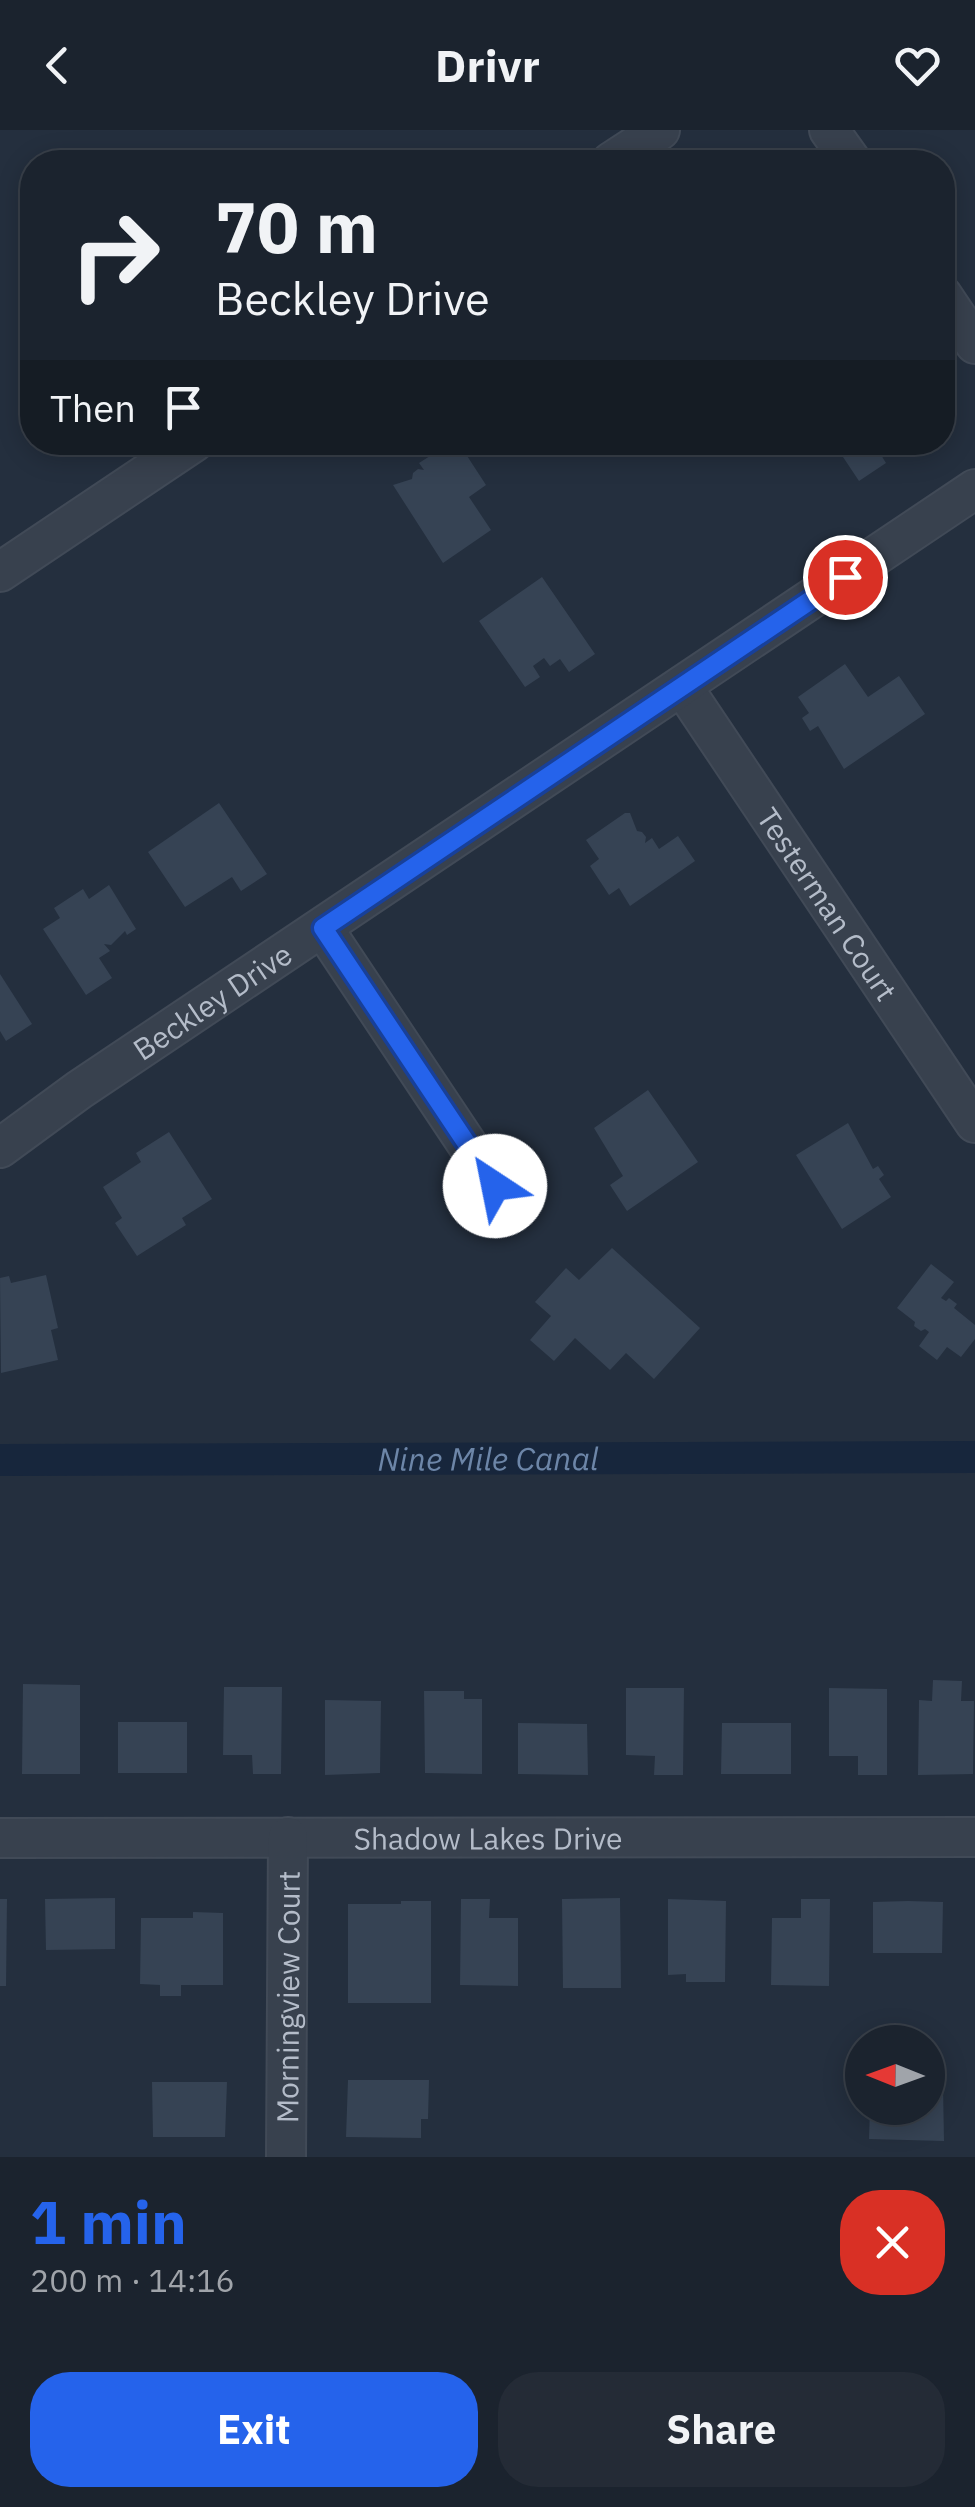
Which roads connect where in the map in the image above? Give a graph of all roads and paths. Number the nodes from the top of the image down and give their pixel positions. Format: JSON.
{"nodes":[{"id":1,"x":660,"y":130,"type":"edge"},
{"id":2,"x":629,"y":150,"type":"edge"},
{"id":3,"x":955,"y":314,"type":"edge"},
{"id":4,"x":975,"y":344,"type":"edge"},
{"id":5,"x":175,"y":455,"type":"edge"},
{"id":6,"x":975,"y":489,"type":"edge"},
{"id":7,"x":0,"y":572,"type":"edge"},
{"id":8,"x":682,"y":686,"type":"junction"},
{"id":9,"x":323,"y":928,"type":"junction"},
{"id":10,"x":975,"y":1123,"type":"edge"},
{"id":11,"x":0,"y":1148,"type":"edge"},
{"id":12,"x":495,"y":1186,"type":"dead end"},
{"id":13,"x":975,"y":1837,"type":"edge"},
{"id":14,"x":0,"y":1838,"type":"edge"},
{"id":15,"x":288,"y":1838,"type":"junction"},
{"id":16,"x":286,"y":2157,"type":"edge"}],
"edges":[{"from":1,"to":2,"type":"street"},
{"from":3,"to":4,"type":"street"},
{"from":5,"to":7,"type":"street"},
{"from":6,"to":8,"type":"street","name":"Beckley Drive"},
{"from":8,"to":9,"type":"street","name":"Beckley Drive"},
{"from":8,"to":10,"type":"street","name":"Testerman Court"},
{"from":9,"to":11,"type":"street","name":"Beckley Drive"},
{"from":9,"to":12,"type":"street"},
{"from":13,"to":15,"type":"street","name":"Shadow Lakes Drive"},
{"from":14,"to":15,"type":"street","name":"Shadow Lakes Drive"},
{"from":15,"to":16,"type":"street","name":"Morningview Court"}]}
